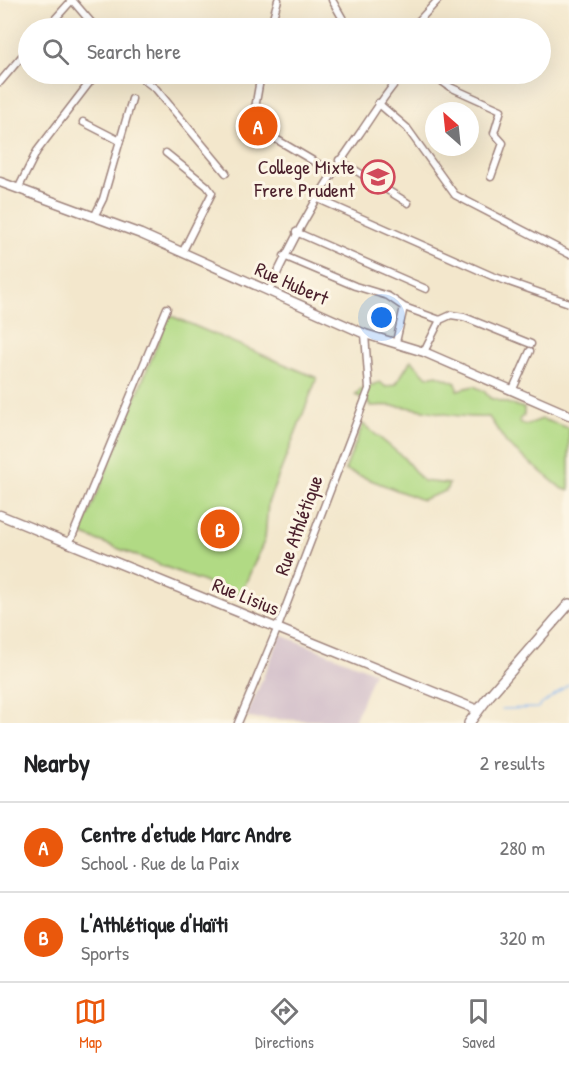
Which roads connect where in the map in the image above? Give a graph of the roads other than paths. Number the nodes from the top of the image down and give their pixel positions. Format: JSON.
{"nodes":[{"id":1,"x":72,"y":0,"type":"edge"},
{"id":2,"x":278,"y":0,"type":"edge"},
{"id":3,"x":332,"y":0,"type":"edge"},
{"id":4,"x":438,"y":0,"type":"edge"},
{"id":5,"x":56,"y":18,"type":"edge"},
{"id":6,"x":87,"y":18,"type":"edge"},
{"id":7,"x":273,"y":18,"type":"edge"},
{"id":8,"x":342,"y":18,"type":"edge"},
{"id":9,"x":421,"y":18,"type":"edge"},
{"id":10,"x":18,"y":61,"type":"edge"},
{"id":11,"x":0,"y":82,"type":"edge"},
{"id":12,"x":88,"y":84,"type":"edge"},
{"id":13,"x":149,"y":84,"type":"edge"},
{"id":14,"x":259,"y":84,"type":"edge"},
{"id":15,"x":393,"y":84,"type":"edge"},
{"id":16,"x":446,"y":84,"type":"edge"},
{"id":17,"x":132,"y":99,"type":"dead end"},
{"id":18,"x":378,"y":103,"type":"junction"},
{"id":19,"x":83,"y":122,"type":"dead end"},
{"id":20,"x":120,"y":141,"type":"junction"},
{"id":21,"x":166,"y":153,"type":"dead end"},
{"id":22,"x":339,"y":160,"type":"junction"},
{"id":23,"x":332,"y":172,"type":"junction"},
{"id":24,"x":226,"y":173,"type":"dead end"},
{"id":25,"x":491,"y":177,"type":"dead end"},
{"id":26,"x":0,"y":182,"type":"edge"},
{"id":27,"x":18,"y":189,"type":"junction"},
{"id":28,"x":316,"y":198,"type":"junction"},
{"id":29,"x":408,"y":203,"type":"dead end"},
{"id":30,"x":94,"y":217,"type":"junction"},
{"id":31,"x":296,"y":232,"type":"junction"},
{"id":32,"x":182,"y":253,"type":"junction"},
{"id":33,"x":569,"y":254,"type":"edge"},
{"id":34,"x":284,"y":256,"type":"junction"},
{"id":35,"x":426,"y":289,"type":"dead end"},
{"id":36,"x":269,"y":291,"type":"junction"},
{"id":37,"x":569,"y":303,"type":"edge"},
{"id":38,"x":404,"y":307,"type":"junction"},
{"id":39,"x":167,"y":308,"type":"dead end"},
{"id":40,"x":440,"y":320,"type":"junction"},
{"id":41,"x":365,"y":334,"type":"junction"},
{"id":42,"x":396,"y":342,"type":"junction"},
{"id":43,"x":424,"y":352,"type":"junction"},
{"id":44,"x":513,"y":389,"type":"junction"},
{"id":45,"x":569,"y":415,"type":"edge"},
{"id":46,"x":0,"y":515,"type":"edge"},
{"id":47,"x":69,"y":544,"type":"junction"},
{"id":48,"x":569,"y":604,"type":"edge"},
{"id":49,"x":278,"y":627,"type":"junction"},
{"id":50,"x":479,"y":709,"type":"junction"},
{"id":51,"x":238,"y":723,"type":"edge"},
{"id":52,"x":469,"y":723,"type":"edge"}],
"edges":[{"from":1,"to":5,"type":"street"},
{"from":1,"to":6,"type":"street"},
{"from":2,"to":7,"type":"street"},
{"from":3,"to":8,"type":"street"},
{"from":4,"to":9,"type":"street"},
{"from":10,"to":11,"type":"street"},
{"from":12,"to":27,"type":"street"},
{"from":13,"to":24,"type":"street"},
{"from":14,"to":23,"type":"street"},
{"from":15,"to":18,"type":"street"},
{"from":16,"to":25,"type":"street"},
{"from":17,"to":20,"type":"street"},
{"from":18,"to":22,"type":"street"},
{"from":18,"to":33,"type":"street"},
{"from":19,"to":20,"type":"street"},
{"from":20,"to":30,"type":"street"},
{"from":21,"to":32,"type":"street"},
{"from":22,"to":23,"type":"street"},
{"from":22,"to":29,"type":"street"},
{"from":23,"to":28,"type":"street"},
{"from":26,"to":27,"type":"street","name":"Rue Hubert"},
{"from":27,"to":30,"type":"street","name":"Rue Hubert"},
{"from":28,"to":31,"type":"street"},
{"from":28,"to":37,"type":"street"},
{"from":30,"to":32,"type":"street","name":"Rue Hubert"},
{"from":31,"to":34,"type":"street"},
{"from":31,"to":35,"type":"street"},
{"from":32,"to":36,"type":"street","name":"Rue Hubert"},
{"from":34,"to":36,"type":"street"},
{"from":34,"to":38,"type":"street"},
{"from":36,"to":41,"type":"street","name":"Rue Hubert"},
{"from":38,"to":40,"type":"street"},
{"from":38,"to":42,"type":"street"},
{"from":39,"to":47,"type":"street"},
{"from":40,"to":43,"type":"street"},
{"from":40,"to":44,"type":"street"},
{"from":41,"to":42,"type":"street","name":"Rue Hubert"},
{"from":41,"to":49,"type":"street","name":"Rue Athlétique"},
{"from":42,"to":43,"type":"street","name":"Rue Hubert"},
{"from":43,"to":44,"type":"street","name":"Rue Hubert"},
{"from":44,"to":45,"type":"street","name":"Rue Hubert"},
{"from":46,"to":47,"type":"street","name":"Rue Lisius"},
{"from":47,"to":49,"type":"street","name":"Rue Lisius"},
{"from":48,"to":50,"type":"main road"},
{"from":49,"to":50,"type":"street","name":"Rue Lisius"},
{"from":49,"to":51,"type":"street","name":"Rue Athlétique"},
{"from":50,"to":52,"type":"main road"}]}
